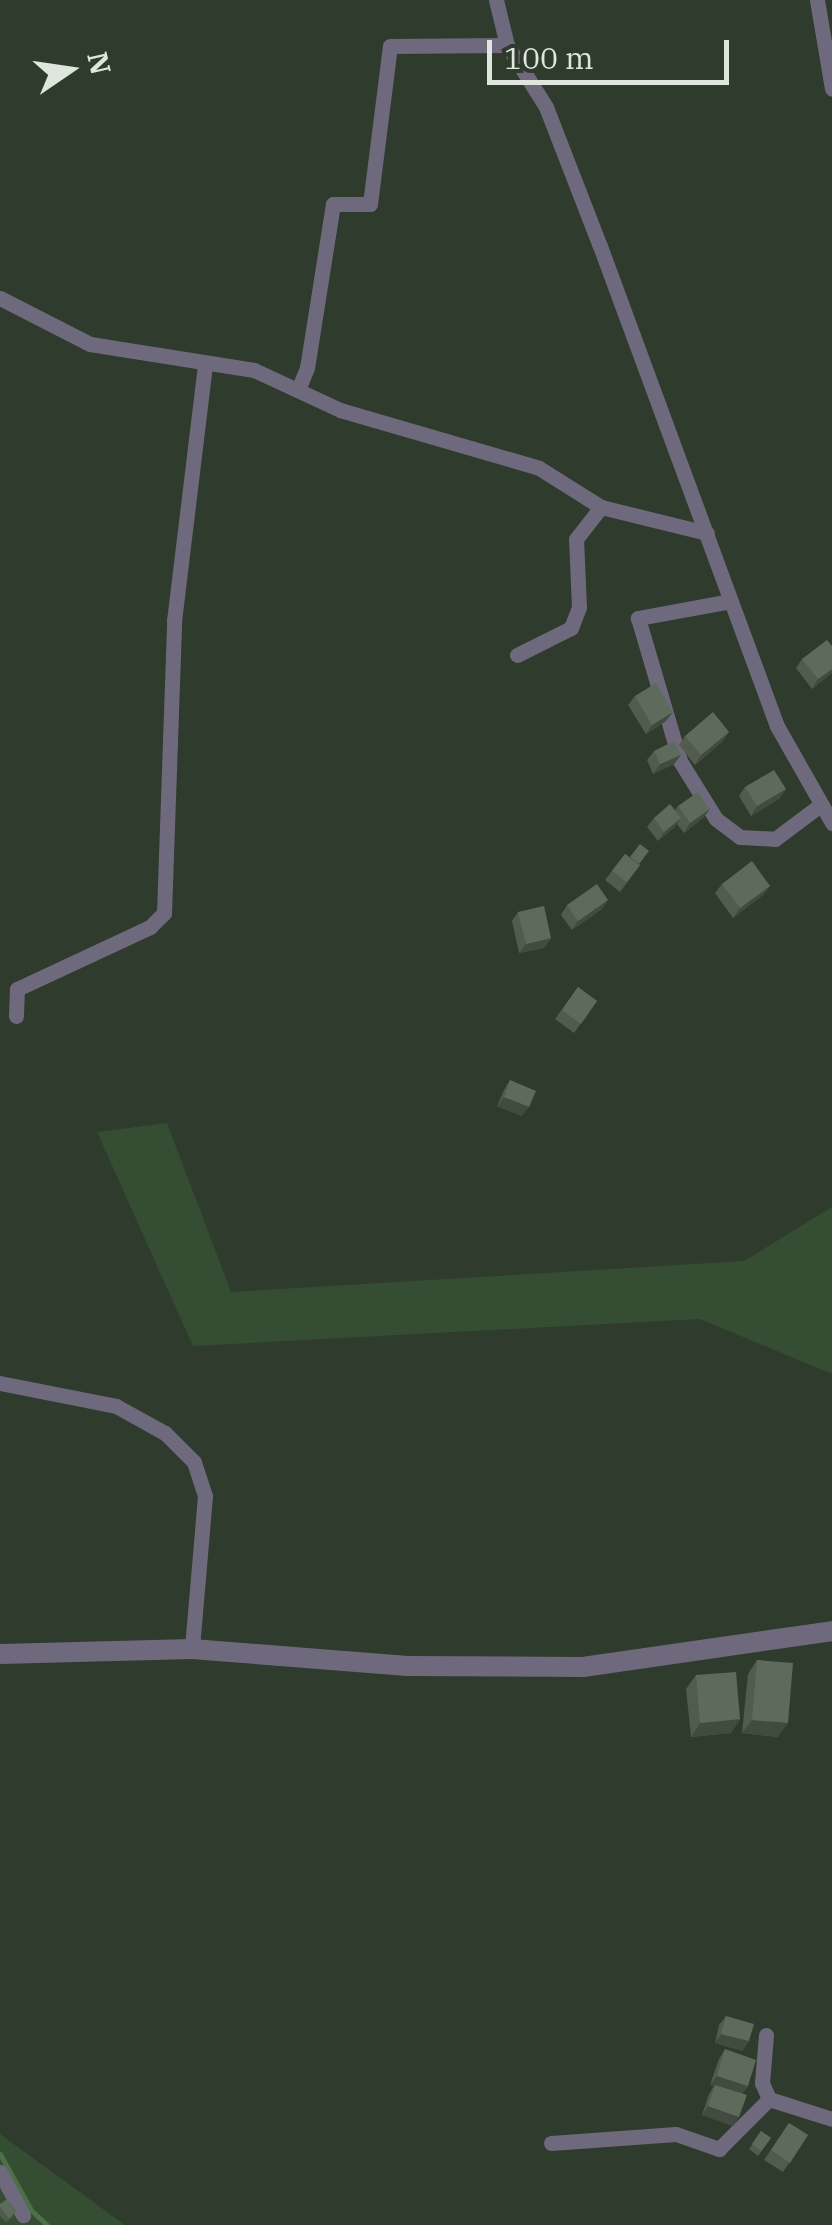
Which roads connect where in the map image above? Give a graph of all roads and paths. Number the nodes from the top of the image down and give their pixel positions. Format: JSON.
{"nodes":[{"id":1,"x":496,"y":0,"type":"edge"},
{"id":2,"x":818,"y":0,"type":"edge"},
{"id":3,"x":507,"y":45,"type":"junction"},
{"id":4,"x":832,"y":89,"type":"edge"},
{"id":5,"x":0,"y":298,"type":"edge"},
{"id":6,"x":205,"y":364,"type":"junction"},
{"id":7,"x":298,"y":390,"type":"junction"},
{"id":8,"x":601,"y":507,"type":"junction"},
{"id":9,"x":708,"y":534,"type":"junction"},
{"id":10,"x":731,"y":601,"type":"junction"},
{"id":11,"x":517,"y":655,"type":"dead end"},
{"id":12,"x":819,"y":806,"type":"junction"},
{"id":13,"x":832,"y":824,"type":"edge"},
{"id":14,"x":16,"y":1016,"type":"dead end"},
{"id":15,"x":0,"y":1383,"type":"edge"},
{"id":16,"x":832,"y":1631,"type":"edge"},
{"id":17,"x":192,"y":1650,"type":"junction"},
{"id":18,"x":0,"y":1654,"type":"edge"},
{"id":19,"x":766,"y":2035,"type":"dead end"},
{"id":20,"x":769,"y":2099,"type":"junction"},
{"id":21,"x":832,"y":2118,"type":"edge"},
{"id":22,"x":552,"y":2143,"type":"dead end"},
{"id":23,"x":0,"y":2172,"type":"edge"},
{"id":24,"x":23,"y":2214,"type":"dead end"}],
"edges":[{"from":1,"to":3,"type":"street"},
{"from":2,"to":4,"type":"street"},
{"from":3,"to":7,"type":"street"},
{"from":3,"to":9,"type":"street"},
{"from":5,"to":6,"type":"street"},
{"from":6,"to":7,"type":"street"},
{"from":6,"to":14,"type":"street"},
{"from":7,"to":8,"type":"street"},
{"from":8,"to":9,"type":"street"},
{"from":8,"to":11,"type":"street"},
{"from":9,"to":10,"type":"street"},
{"from":10,"to":12,"type":"street"},
{"from":10,"to":12,"type":"street"},
{"from":12,"to":13,"type":"street"},
{"from":15,"to":17,"type":"street"},
{"from":16,"to":17,"type":"street"},
{"from":17,"to":18,"type":"street"},
{"from":19,"to":20,"type":"street"},
{"from":20,"to":21,"type":"street"},
{"from":20,"to":22,"type":"street"},
{"from":23,"to":24,"type":"street"}]}
